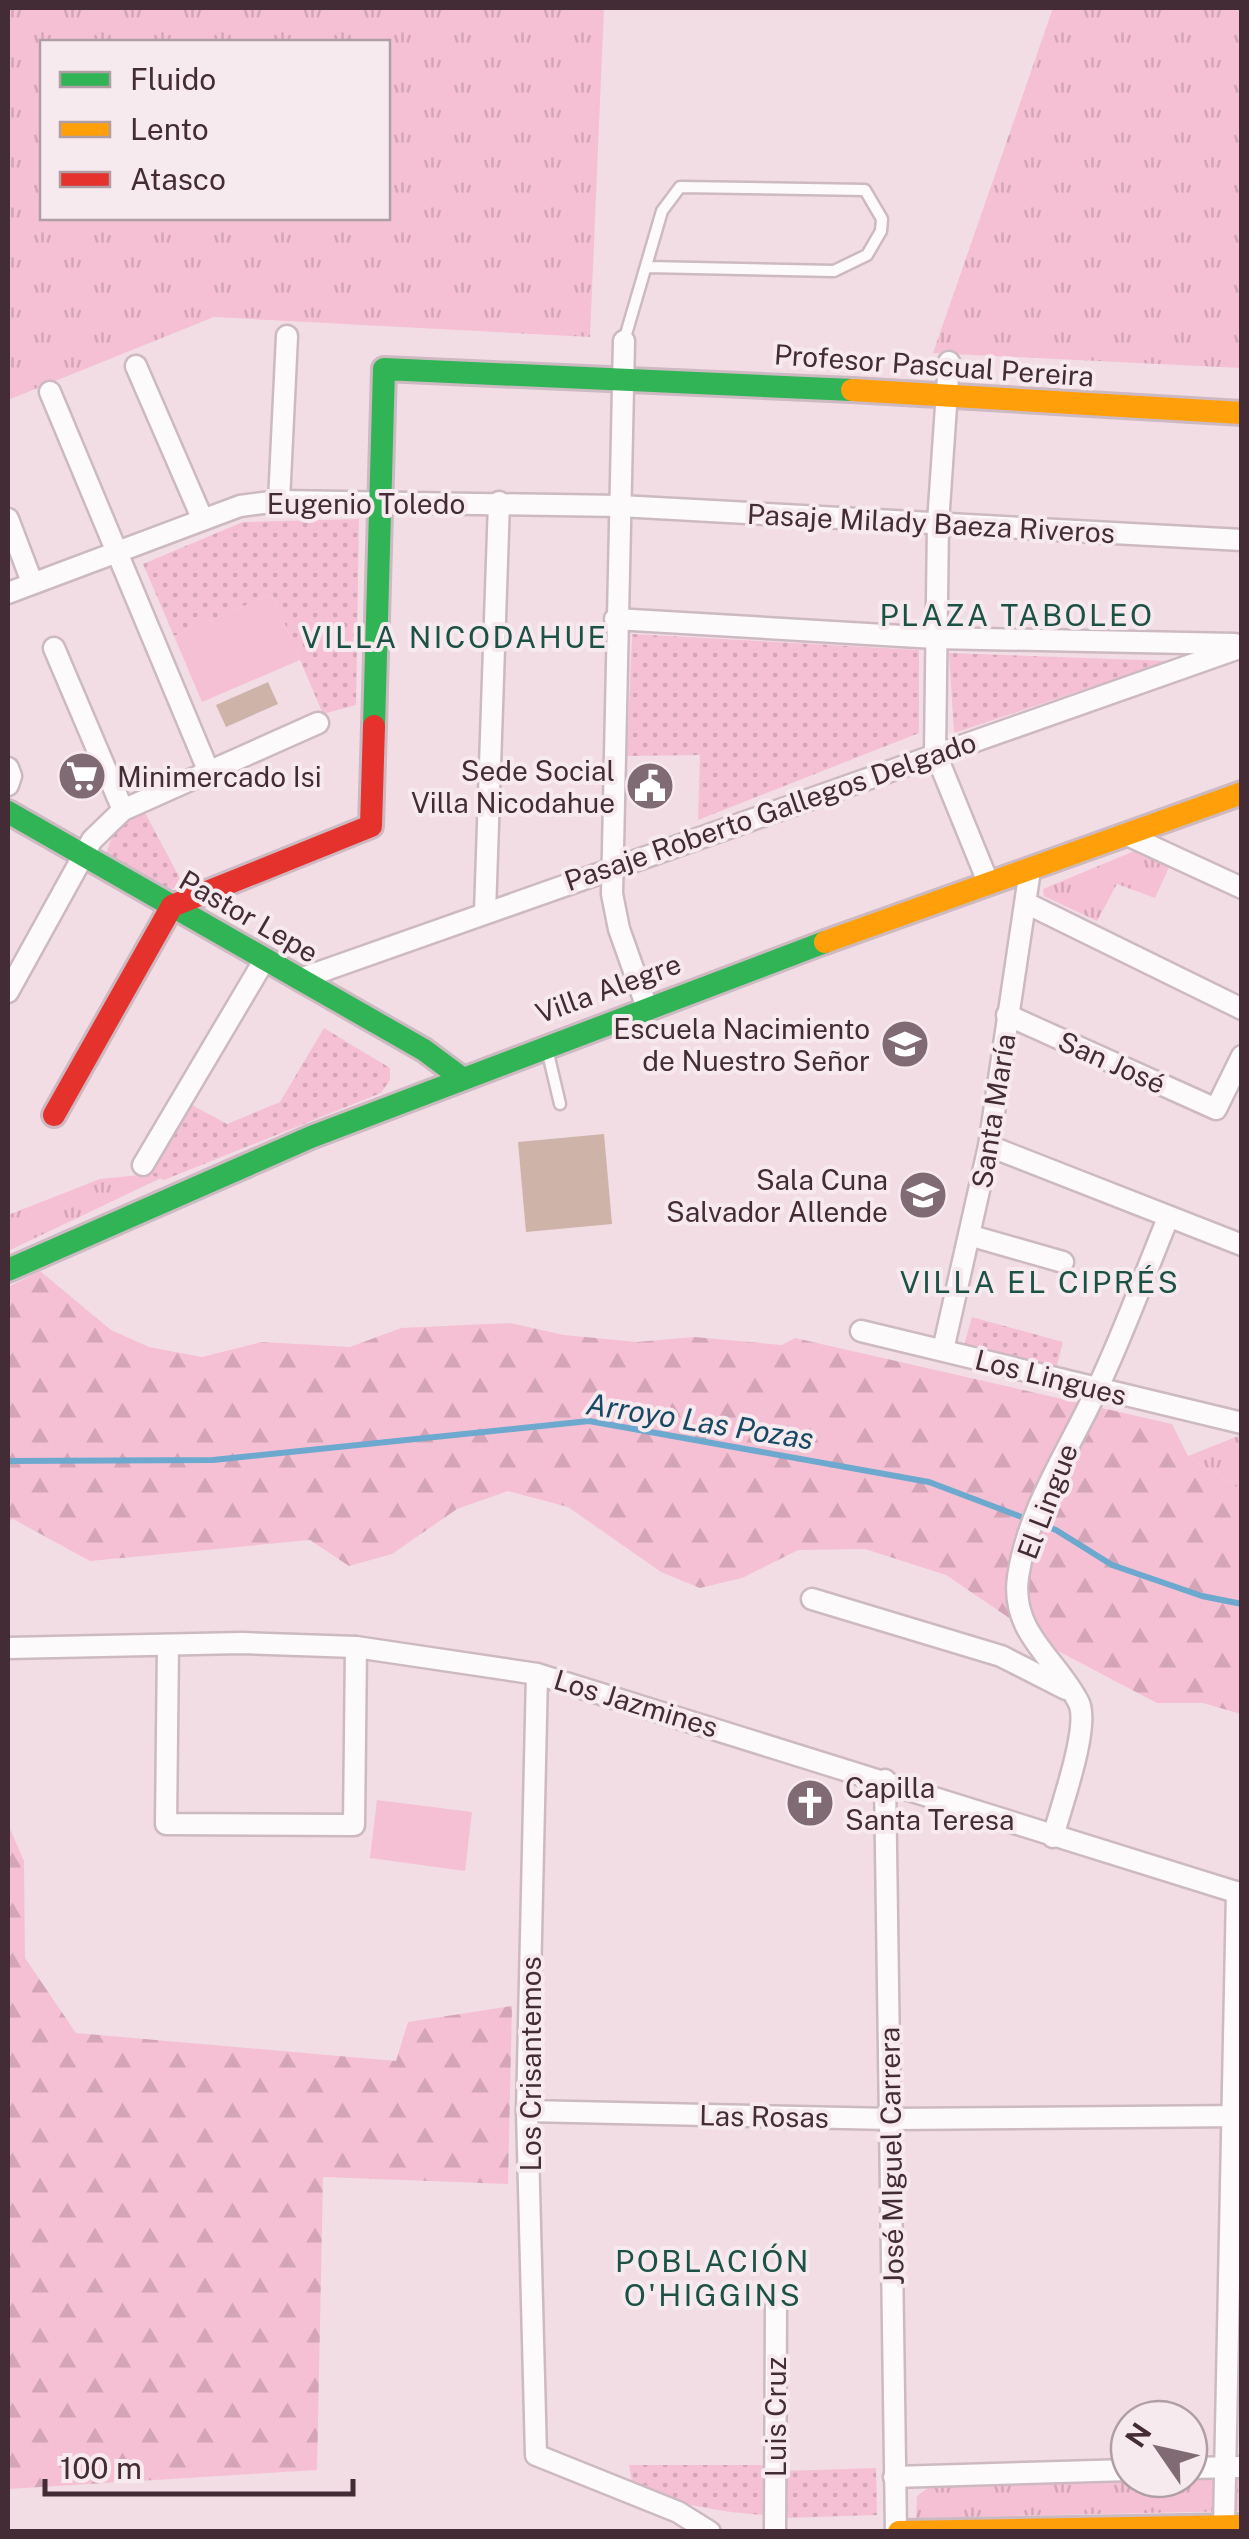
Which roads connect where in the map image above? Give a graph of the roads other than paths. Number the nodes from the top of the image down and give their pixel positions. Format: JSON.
{"nodes":[{"id":1,"x":648,"y":267,"type":"junction"},
{"id":2,"x":286,"y":336,"type":"dead end"},
{"id":3,"x":624,"y":341,"type":"joint"},
{"id":4,"x":948,"y":362,"type":"dead end"},
{"id":5,"x":136,"y":366,"type":"dead end"},
{"id":6,"x":622,"y":374,"type":"junction"},
{"id":7,"x":50,"y":392,"type":"dead end"},
{"id":8,"x":946,"y":399,"type":"junction"},
{"id":9,"x":1242,"y":412,"type":"edge"},
{"id":10,"x":279,"y":501,"type":"junction"},
{"id":11,"x":379,"y":502,"type":"junction"},
{"id":12,"x":499,"y":502,"type":"junction"},
{"id":13,"x":620,"y":506,"type":"junction"},
{"id":14,"x":202,"y":518,"type":"junction"},
{"id":15,"x":8,"y":519,"type":"edge"},
{"id":16,"x":938,"y":523,"type":"junction"},
{"id":17,"x":1242,"y":540,"type":"edge"},
{"id":18,"x":117,"y":551,"type":"junction"},
{"id":19,"x":32,"y":582,"type":"junction"},
{"id":20,"x":8,"y":592,"type":"edge"},
{"id":21,"x":615,"y":619,"type":"junction"},
{"id":22,"x":935,"y":638,"type":"junction"},
{"id":23,"x":1242,"y":646,"type":"edge"},
{"id":24,"x":54,"y":648,"type":"dead end"},
{"id":25,"x":318,"y":722,"type":"dead end"},
{"id":26,"x":936,"y":752,"type":"junction"},
{"id":27,"x":8,"y":768,"type":"edge"},
{"id":28,"x":208,"y":770,"type":"junction"},
{"id":29,"x":8,"y":785,"type":"edge"},
{"id":30,"x":1242,"y":793,"type":"edge"},
{"id":31,"x":124,"y":810,"type":"junction"},
{"id":32,"x":8,"y":812,"type":"edge"},
{"id":33,"x":1127,"y":835,"type":"junction"},
{"id":34,"x":84,"y":856,"type":"junction"},
{"id":35,"x":614,"y":865,"type":"junction"},
{"id":36,"x":1030,"y":870,"type":"junction"},
{"id":37,"x":988,"y":882,"type":"junction"},
{"id":38,"x":1242,"y":888,"type":"edge"},
{"id":39,"x":1028,"y":904,"type":"junction"},
{"id":40,"x":172,"y":906,"type":"junction"},
{"id":41,"x":485,"y":912,"type":"junction"},
{"id":42,"x":265,"y":959,"type":"junction"},
{"id":43,"x":300,"y":979,"type":"junction"},
{"id":44,"x":8,"y":992,"type":"edge"},
{"id":45,"x":646,"y":1005,"type":"junction"},
{"id":46,"x":1242,"y":1009,"type":"edge"},
{"id":47,"x":1008,"y":1015,"type":"junction"},
{"id":48,"x":546,"y":1043,"type":"junction"},
{"id":49,"x":1242,"y":1056,"type":"edge"},
{"id":50,"x":459,"y":1076,"type":"junction"},
{"id":51,"x":560,"y":1104,"type":"dead end"},
{"id":52,"x":54,"y":1115,"type":"dead end"},
{"id":53,"x":989,"y":1146,"type":"junction"},
{"id":54,"x":144,"y":1165,"type":"dead end"},
{"id":55,"x":1168,"y":1218,"type":"junction"},
{"id":56,"x":972,"y":1236,"type":"junction"},
{"id":57,"x":1242,"y":1246,"type":"edge"},
{"id":58,"x":1064,"y":1262,"type":"dead end"},
{"id":59,"x":8,"y":1270,"type":"edge"},
{"id":60,"x":861,"y":1331,"type":"dead end"},
{"id":61,"x":943,"y":1350,"type":"junction"},
{"id":62,"x":1098,"y":1388,"type":"junction"},
{"id":63,"x":1242,"y":1422,"type":"edge"},
{"id":64,"x":812,"y":1598,"type":"dead end"},
{"id":65,"x":168,"y":1646,"type":"junction"},
{"id":66,"x":356,"y":1647,"type":"junction"},
{"id":67,"x":8,"y":1648,"type":"edge"},
{"id":68,"x":537,"y":1674,"type":"junction"},
{"id":69,"x":1068,"y":1690,"type":"junction"},
{"id":70,"x":885,"y":1780,"type":"junction"},
{"id":71,"x":1053,"y":1837,"type":"junction"},
{"id":72,"x":1239,"y":1893,"type":"edge"},
{"id":73,"x":527,"y":2111,"type":"junction"},
{"id":74,"x":1237,"y":2116,"type":"edge"},
{"id":75,"x":891,"y":2119,"type":"junction"},
{"id":76,"x":776,"y":2302,"type":"dead end"},
{"id":77,"x":1234,"y":2467,"type":"edge"},
{"id":78,"x":1209,"y":2468,"type":"edge"},
{"id":79,"x":1109,"y":2471,"type":"edge"},
{"id":80,"x":894,"y":2477,"type":"junction"},
{"id":81,"x":1233,"y":2526,"type":"edge"},
{"id":82,"x":1119,"y":2529,"type":"edge"},
{"id":83,"x":710,"y":2532,"type":"edge"},
{"id":84,"x":774,"y":2532,"type":"edge"},
{"id":85,"x":897,"y":2532,"type":"edge"}],
"edges":[{"from":1,"to":1,"type":"lane"},
{"from":1,"to":3,"type":"lane"},
{"from":2,"to":10,"type":"street"},
{"from":3,"to":6,"type":"street"},
{"from":4,"to":8,"type":"street"},
{"from":5,"to":14,"type":"street"},
{"from":6,"to":8,"type":"main road","name":"Profesor Pascual Pereira"},
{"from":6,"to":11,"type":"main road","name":"Profesor Pascual Pereira"},
{"from":6,"to":13,"type":"street"},
{"from":7,"to":18,"type":"street"},
{"from":8,"to":9,"type":"main road","name":"Profesor Pascual Pereira"},
{"from":8,"to":16,"type":"street"},
{"from":10,"to":11,"type":"street","name":"Eugenio Toledo"},
{"from":10,"to":14,"type":"street","name":"Eugenio Toledo"},
{"from":11,"to":12,"type":"street","name":"Eugenio Toledo"},
{"from":11,"to":40,"type":"main road"},
{"from":12,"to":13,"type":"street","name":"Eugenio Toledo"},
{"from":12,"to":41,"type":"street"},
{"from":13,"to":16,"type":"street","name":"Pasaje Milady Baeza Riveros"},
{"from":13,"to":21,"type":"street"},
{"from":14,"to":18,"type":"street","name":"Eugenio Toledo"},
{"from":15,"to":19,"type":"street"},
{"from":16,"to":17,"type":"street","name":"Pasaje Milady Baeza Riveros"},
{"from":16,"to":22,"type":"street"},
{"from":18,"to":19,"type":"street","name":"Eugenio Toledo"},
{"from":18,"to":28,"type":"street"},
{"from":19,"to":20,"type":"street","name":"Eugenio Toledo"},
{"from":21,"to":22,"type":"street"},
{"from":21,"to":35,"type":"street"},
{"from":22,"to":23,"type":"street"},
{"from":22,"to":26,"type":"street"},
{"from":23,"to":26,"type":"street","name":"Pasaje Roberto Gallegos Delgado"},
{"from":24,"to":31,"type":"street"},
{"from":25,"to":28,"type":"street"},
{"from":26,"to":35,"type":"street","name":"Pasaje Roberto Gallegos Delgado"},
{"from":26,"to":37,"type":"street"},
{"from":27,"to":29,"type":"street"},
{"from":28,"to":31,"type":"street"},
{"from":30,"to":33,"type":"main road","name":"Villa Alegre"},
{"from":31,"to":34,"type":"street"},
{"from":32,"to":34,"type":"main road","name":"Pastor Lepe"},
{"from":33,"to":36,"type":"main road","name":"Villa Alegre"},
{"from":33,"to":38,"type":"street"},
{"from":34,"to":40,"type":"main road","name":"Pastor Lepe"},
{"from":34,"to":44,"type":"street"},
{"from":35,"to":41,"type":"street","name":"Pasaje Roberto Gallegos Delgado"},
{"from":35,"to":45,"type":"street"},
{"from":36,"to":37,"type":"main road","name":"Villa Alegre"},
{"from":36,"to":39,"type":"street","name":"Santa María"},
{"from":37,"to":45,"type":"main road","name":"Villa Alegre"},
{"from":39,"to":46,"type":"street"},
{"from":39,"to":47,"type":"street","name":"Santa María"},
{"from":40,"to":42,"type":"main road","name":"Pastor Lepe"},
{"from":40,"to":52,"type":"main road"},
{"from":41,"to":43,"type":"street","name":"Pasaje Roberto Gallegos Delgado"},
{"from":42,"to":43,"type":"main road","name":"Pastor Lepe"},
{"from":42,"to":54,"type":"street"},
{"from":43,"to":50,"type":"main road","name":"Pastor Lepe"},
{"from":45,"to":48,"type":"main road","name":"Villa Alegre"},
{"from":47,"to":49,"type":"street","name":"San José"},
{"from":47,"to":53,"type":"street","name":"Santa María"},
{"from":48,"to":50,"type":"main road","name":"Villa Alegre"},
{"from":48,"to":51,"type":"lane"},
{"from":50,"to":59,"type":"main road","name":"Villa Alegre"},
{"from":53,"to":55,"type":"street"},
{"from":53,"to":56,"type":"street","name":"Santa María"},
{"from":55,"to":57,"type":"street"},
{"from":55,"to":62,"type":"street","name":"El Lingue"},
{"from":56,"to":58,"type":"street"},
{"from":56,"to":61,"type":"street","name":"Santa María"},
{"from":60,"to":61,"type":"street","name":"Los Lingues"},
{"from":61,"to":62,"type":"street","name":"Los Lingues"},
{"from":62,"to":63,"type":"street","name":"Los Lingues"},
{"from":62,"to":69,"type":"street","name":"El Lingue"},
{"from":64,"to":69,"type":"street"},
{"from":65,"to":66,"type":"street","name":"Los Jazmines"},
{"from":65,"to":66,"type":"street"},
{"from":65,"to":67,"type":"street","name":"Los Jazmines"},
{"from":66,"to":68,"type":"street","name":"Los Jazmines"},
{"from":68,"to":70,"type":"street","name":"Los Jazmines"},
{"from":68,"to":73,"type":"street","name":"Los Crisantemos"},
{"from":69,"to":71,"type":"street","name":"El Lingue"},
{"from":70,"to":71,"type":"street","name":"Los Jazmines"},
{"from":70,"to":75,"type":"street","name":"José MIguel Carrera"},
{"from":71,"to":72,"type":"street","name":"Los Jazmines"},
{"from":72,"to":74,"type":"street"},
{"from":73,"to":75,"type":"street","name":"Las Rosas"},
{"from":73,"to":83,"type":"street","name":"Los Crisantemos"},
{"from":74,"to":75,"type":"street","name":"Las Rosas"},
{"from":74,"to":77,"type":"street"},
{"from":75,"to":80,"type":"street","name":"José MIguel Carrera"},
{"from":76,"to":84,"type":"street","name":"Luis Cruz"},
{"from":77,"to":78,"type":"street"},
{"from":77,"to":81,"type":"street"},
{"from":79,"to":80,"type":"street"},
{"from":80,"to":85,"type":"street","name":"José MIguel Carrera"},
{"from":81,"to":82,"type":"main road"},
{"from":82,"to":85,"type":"main road"}]}
